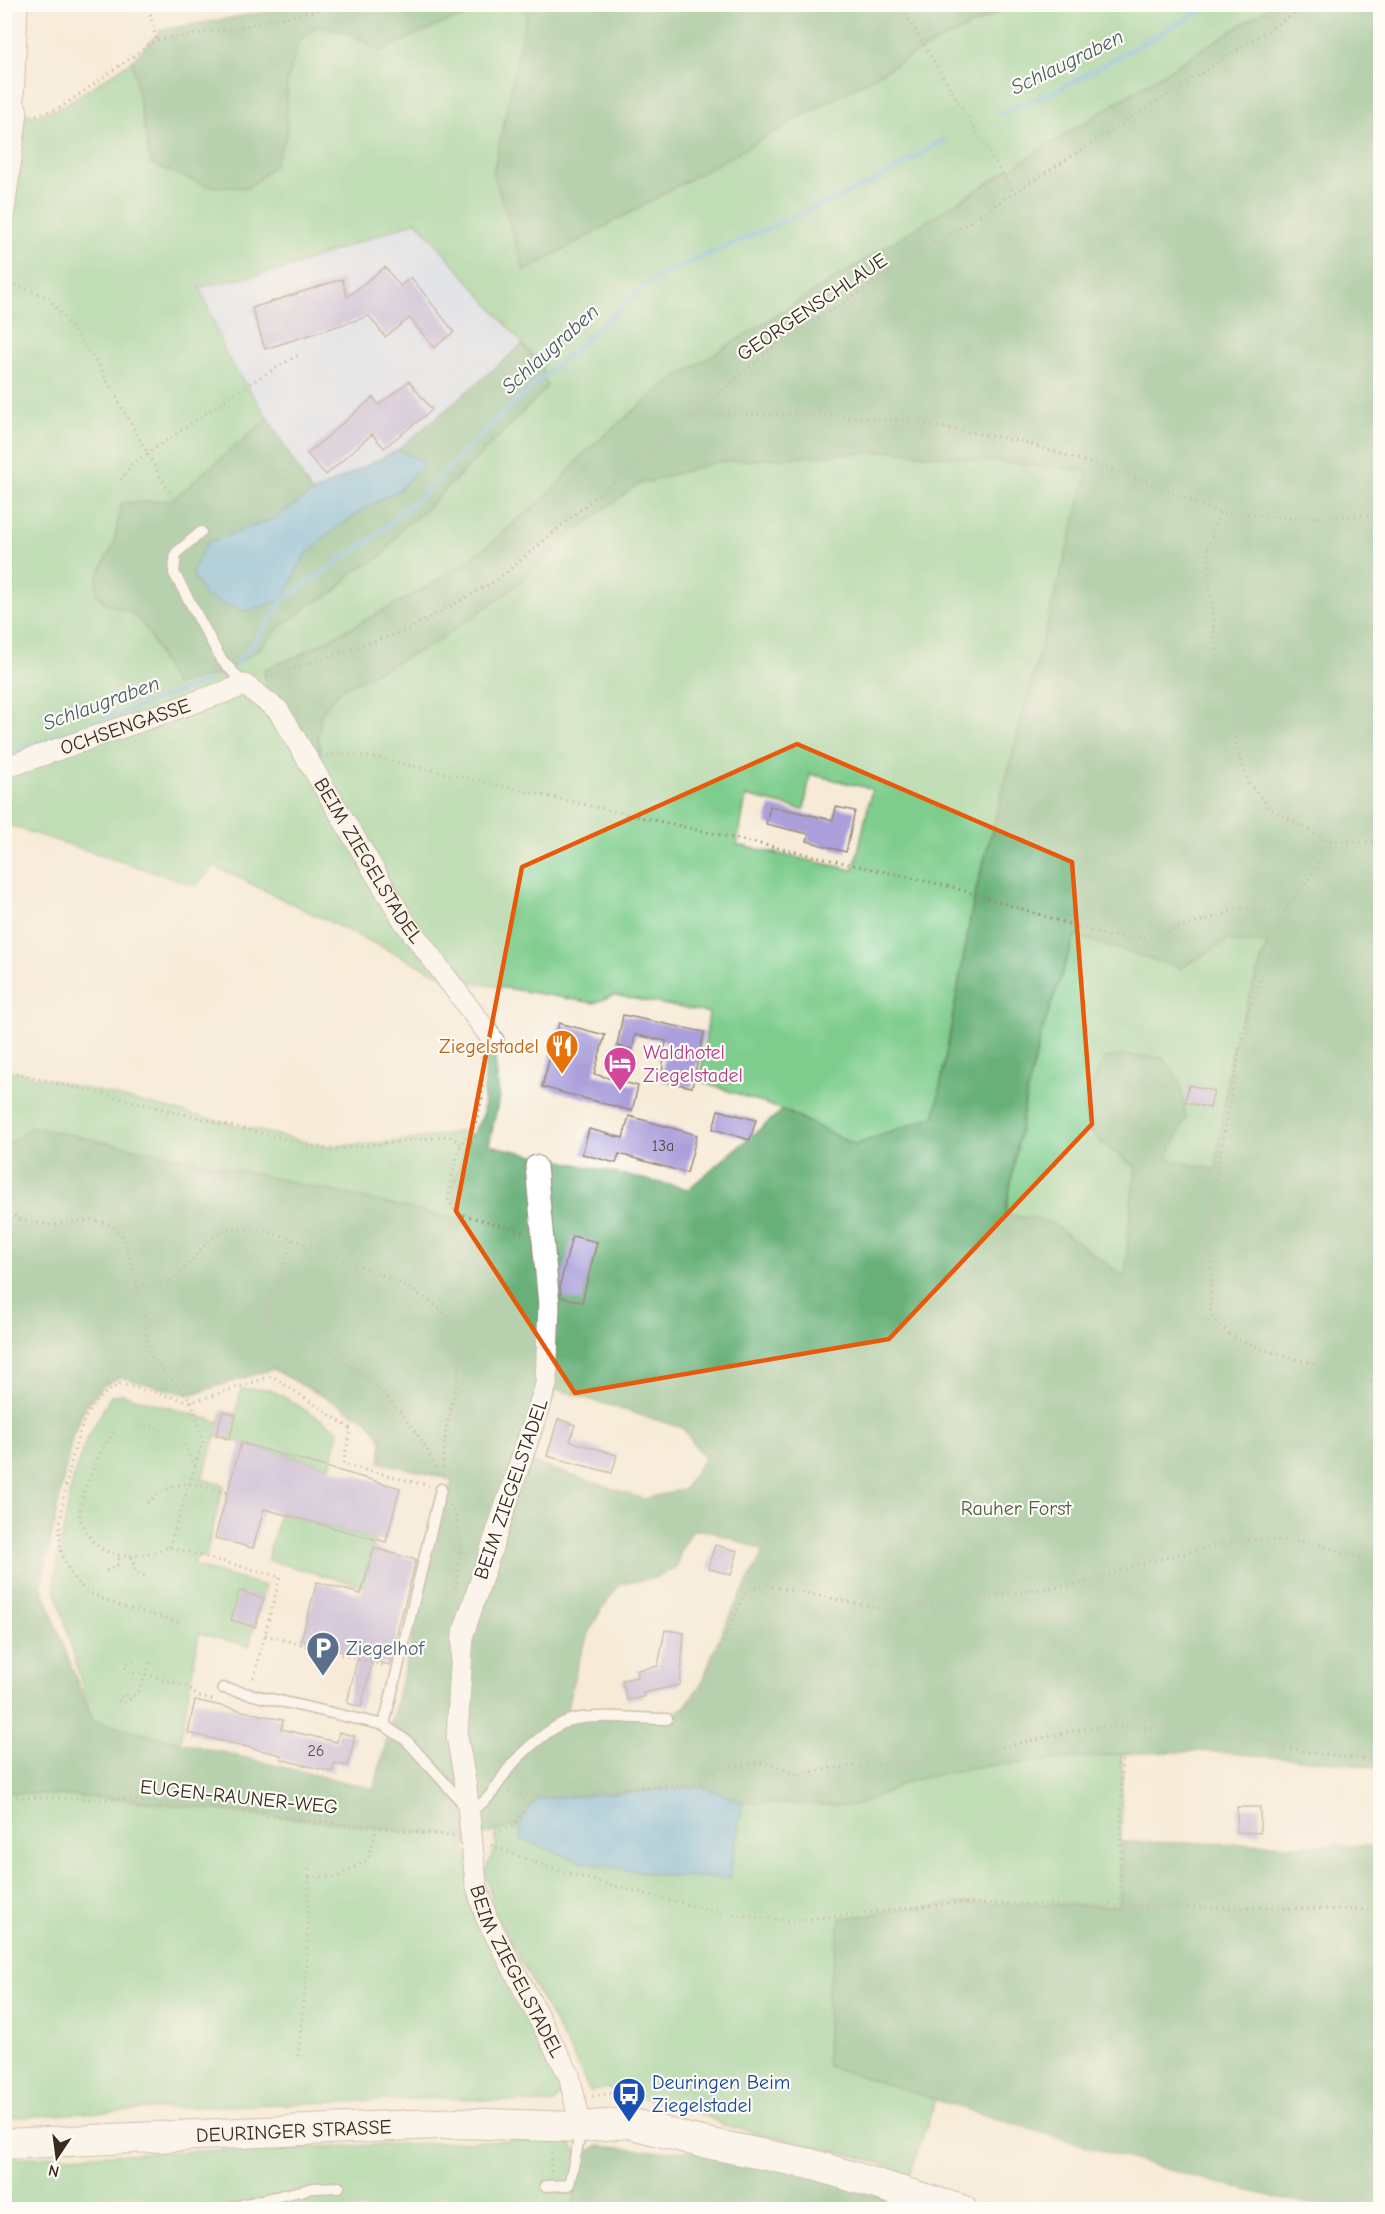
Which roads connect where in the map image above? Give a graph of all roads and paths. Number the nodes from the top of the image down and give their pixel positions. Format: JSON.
{"nodes":[{"id":1,"x":17,"y":4,"type":"edge"},
{"id":2,"x":346,"y":4,"type":"edge"},
{"id":3,"x":898,"y":4,"type":"edge"},
{"id":4,"x":1309,"y":4,"type":"edge"},
{"id":5,"x":149,"y":8,"type":"dead end"},
{"id":6,"x":156,"y":40,"type":"junction"},
{"id":7,"x":17,"y":112,"type":"junction"},
{"id":8,"x":1013,"y":192,"type":"junction"},
{"id":9,"x":4,"y":211,"type":"edge"},
{"id":10,"x":4,"y":280,"type":"edge"},
{"id":11,"x":298,"y":355,"type":"dead end"},
{"id":12,"x":690,"y":415,"type":"junction"},
{"id":13,"x":147,"y":454,"type":"junction"},
{"id":14,"x":121,"y":480,"type":"dead end"},
{"id":15,"x":1220,"y":513,"type":"junction"},
{"id":16,"x":1380,"y":515,"type":"edge"},
{"id":17,"x":201,"y":532,"type":"dead end"},
{"id":18,"x":190,"y":541,"type":"junction"},
{"id":19,"x":244,"y":685,"type":"junction"},
{"id":20,"x":311,"y":762,"type":"junction"},
{"id":21,"x":4,"y":768,"type":"edge"},
{"id":22,"x":1327,"y":840,"type":"junction"},
{"id":23,"x":1380,"y":843,"type":"edge"},
{"id":24,"x":1285,"y":910,"type":"junction"},
{"id":25,"x":488,"y":1032,"type":"joint"},
{"id":26,"x":4,"y":1070,"type":"edge"},
{"id":27,"x":461,"y":1144,"type":"junction"},
{"id":28,"x":537,"y":1166,"type":"dead end"},
{"id":29,"x":4,"y":1210,"type":"edge"},
{"id":30,"x":543,"y":1238,"type":"junction"},
{"id":31,"x":292,"y":1240,"type":"junction"},
{"id":32,"x":136,"y":1282,"type":"junction"},
{"id":33,"x":1380,"y":1384,"type":"edge"},
{"id":34,"x":192,"y":1402,"type":"junction"},
{"id":35,"x":139,"y":1425,"type":"dead end"},
{"id":36,"x":114,"y":1432,"type":"dead end"},
{"id":37,"x":163,"y":1432,"type":"dead end"},
{"id":38,"x":183,"y":1443,"type":"dead end"},
{"id":39,"x":195,"y":1466,"type":"junction"},
{"id":40,"x":191,"y":1482,"type":"junction"},
{"id":41,"x":441,"y":1489,"type":"junction"},
{"id":42,"x":227,"y":1493,"type":"dead end"},
{"id":43,"x":147,"y":1503,"type":"dead end"},
{"id":44,"x":169,"y":1547,"type":"junction"},
{"id":45,"x":120,"y":1556,"type":"junction"},
{"id":46,"x":132,"y":1557,"type":"junction"},
{"id":47,"x":1380,"y":1564,"type":"edge"},
{"id":48,"x":106,"y":1571,"type":"dead end"},
{"id":49,"x":148,"y":1577,"type":"dead end"},
{"id":50,"x":455,"y":1594,"type":"dead end"},
{"id":51,"x":178,"y":1622,"type":"dead end"},
{"id":52,"x":265,"y":1635,"type":"junction"},
{"id":53,"x":151,"y":1659,"type":"dead end"},
{"id":54,"x":134,"y":1660,"type":"dead end"},
{"id":55,"x":397,"y":1669,"type":"junction"},
{"id":56,"x":146,"y":1674,"type":"junction"},
{"id":57,"x":223,"y":1688,"type":"dead end"},
{"id":58,"x":250,"y":1694,"type":"junction"},
{"id":59,"x":131,"y":1699,"type":"dead end"},
{"id":60,"x":218,"y":1701,"type":"dead end"},
{"id":61,"x":667,"y":1719,"type":"joint"},
{"id":62,"x":384,"y":1725,"type":"junction"},
{"id":63,"x":1122,"y":1754,"type":"dead end"},
{"id":64,"x":1380,"y":1761,"type":"edge"},
{"id":65,"x":496,"y":1788,"type":"junction"},
{"id":66,"x":4,"y":1797,"type":"edge"},
{"id":67,"x":469,"y":1810,"type":"junction"},
{"id":68,"x":522,"y":1812,"type":"dead end"},
{"id":69,"x":377,"y":1827,"type":"junction"},
{"id":70,"x":495,"y":1833,"type":"dead end"},
{"id":71,"x":471,"y":1841,"type":"junction"},
{"id":72,"x":309,"y":1869,"type":"dead end"},
{"id":73,"x":309,"y":1877,"type":"junction"},
{"id":74,"x":1120,"y":1906,"type":"junction"},
{"id":75,"x":1380,"y":1910,"type":"edge"},
{"id":76,"x":298,"y":2056,"type":"dead end"},
{"id":77,"x":567,"y":2126,"type":"junction"},
{"id":78,"x":4,"y":2144,"type":"edge"},
{"id":79,"x":548,"y":2186,"type":"junction"},
{"id":80,"x":339,"y":2187,"type":"dead end"},
{"id":81,"x":220,"y":2210,"type":"edge"},
{"id":82,"x":547,"y":2210,"type":"edge"},
{"id":83,"x":962,"y":2210,"type":"edge"}],
"edges":[{"from":1,"to":7,"type":"street"},
{"from":2,"to":6,"type":"path"},
{"from":3,"to":8,"type":"path"},
{"from":4,"to":8,"type":"path","name":"GEORGENSCHLAUE"},
{"from":5,"to":6,"type":"path"},
{"from":6,"to":7,"type":"path"},
{"from":7,"to":9,"type":"street"},
{"from":8,"to":12,"type":"path","name":"GEORGENSCHLAUE"},
{"from":10,"to":13,"type":"path"},
{"from":11,"to":13,"type":"path"},
{"from":12,"to":15,"type":"path"},
{"from":12,"to":19,"type":"path","name":"GEORGENSCHLAUE"},
{"from":13,"to":14,"type":"path"},
{"from":13,"to":18,"type":"path"},
{"from":15,"to":16,"type":"path"},
{"from":15,"to":22,"type":"path"},
{"from":17,"to":18,"type":"lane"},
{"from":18,"to":19,"type":"lane"},
{"from":19,"to":20,"type":"street","name":"BEIM ZIEGELSTADEL"},
{"from":19,"to":21,"type":"street","name":"OCHSENGASSE"},
{"from":20,"to":24,"type":"path"},
{"from":20,"to":25,"type":"street","name":"BEIM ZIEGELSTADEL"},
{"from":22,"to":23,"type":"path"},
{"from":22,"to":24,"type":"path"},
{"from":24,"to":33,"type":"path"},
{"from":25,"to":27,"type":"path"},
{"from":26,"to":27,"type":"path"},
{"from":27,"to":30,"type":"path"},
{"from":28,"to":30,"type":"street","name":"BEIM ZIEGELSTADEL"},
{"from":29,"to":32,"type":"path"},
{"from":30,"to":67,"type":"street","name":"BEIM ZIEGELSTADEL"},
{"from":31,"to":32,"type":"path"},
{"from":31,"to":41,"type":"path"},
{"from":31,"to":41,"type":"path"},
{"from":32,"to":34,"type":"path"},
{"from":34,"to":39,"type":"path"},
{"from":34,"to":41,"type":"path"},
{"from":34,"to":51,"type":"path"},
{"from":35,"to":37,"type":"path"},
{"from":36,"to":45,"type":"path"},
{"from":38,"to":39,"type":"path"},
{"from":39,"to":40,"type":"path"},
{"from":40,"to":42,"type":"path"},
{"from":40,"to":43,"type":"path"},
{"from":40,"to":44,"type":"path"},
{"from":41,"to":50,"type":"path"},
{"from":41,"to":55,"type":"lane"},
{"from":44,"to":46,"type":"path"},
{"from":44,"to":52,"type":"path"},
{"from":45,"to":46,"type":"path"},
{"from":45,"to":48,"type":"path"},
{"from":46,"to":49,"type":"path"},
{"from":47,"to":61,"type":"path"},
{"from":52,"to":55,"type":"path"},
{"from":52,"to":58,"type":"path"},
{"from":53,"to":56,"type":"path"},
{"from":54,"to":56,"type":"path"},
{"from":55,"to":62,"type":"lane"},
{"from":56,"to":59,"type":"path"},
{"from":56,"to":60,"type":"path"},
{"from":57,"to":58,"type":"lane"},
{"from":58,"to":62,"type":"lane"},
{"from":61,"to":65,"type":"lane"},
{"from":62,"to":67,"type":"lane"},
{"from":63,"to":74,"type":"path"},
{"from":64,"to":65,"type":"path"},
{"from":65,"to":67,"type":"lane"},
{"from":66,"to":69,"type":"path","name":"EUGEN-RAUNER-WEG"},
{"from":67,"to":71,"type":"street","name":"BEIM ZIEGELSTADEL"},
{"from":68,"to":70,"type":"path"},
{"from":69,"to":71,"type":"path","name":"EUGEN-RAUNER-WEG"},
{"from":69,"to":73,"type":"path"},
{"from":71,"to":74,"type":"path","name":"EUGEN-RAUNER-WEG"},
{"from":71,"to":77,"type":"street","name":"BEIM ZIEGELSTADEL"},
{"from":72,"to":73,"type":"path"},
{"from":73,"to":76,"type":"path"},
{"from":74,"to":75,"type":"path","name":"EUGEN-RAUNER-WEG"},
{"from":77,"to":78,"type":"street","name":"DEURINGER STRASSE"},
{"from":77,"to":79,"type":"path"},
{"from":77,"to":79,"type":"lane"},
{"from":77,"to":83,"type":"street","name":"DEURINGER STRASSE"},
{"from":79,"to":82,"type":"path"},
{"from":80,"to":81,"type":"lane"}]}
